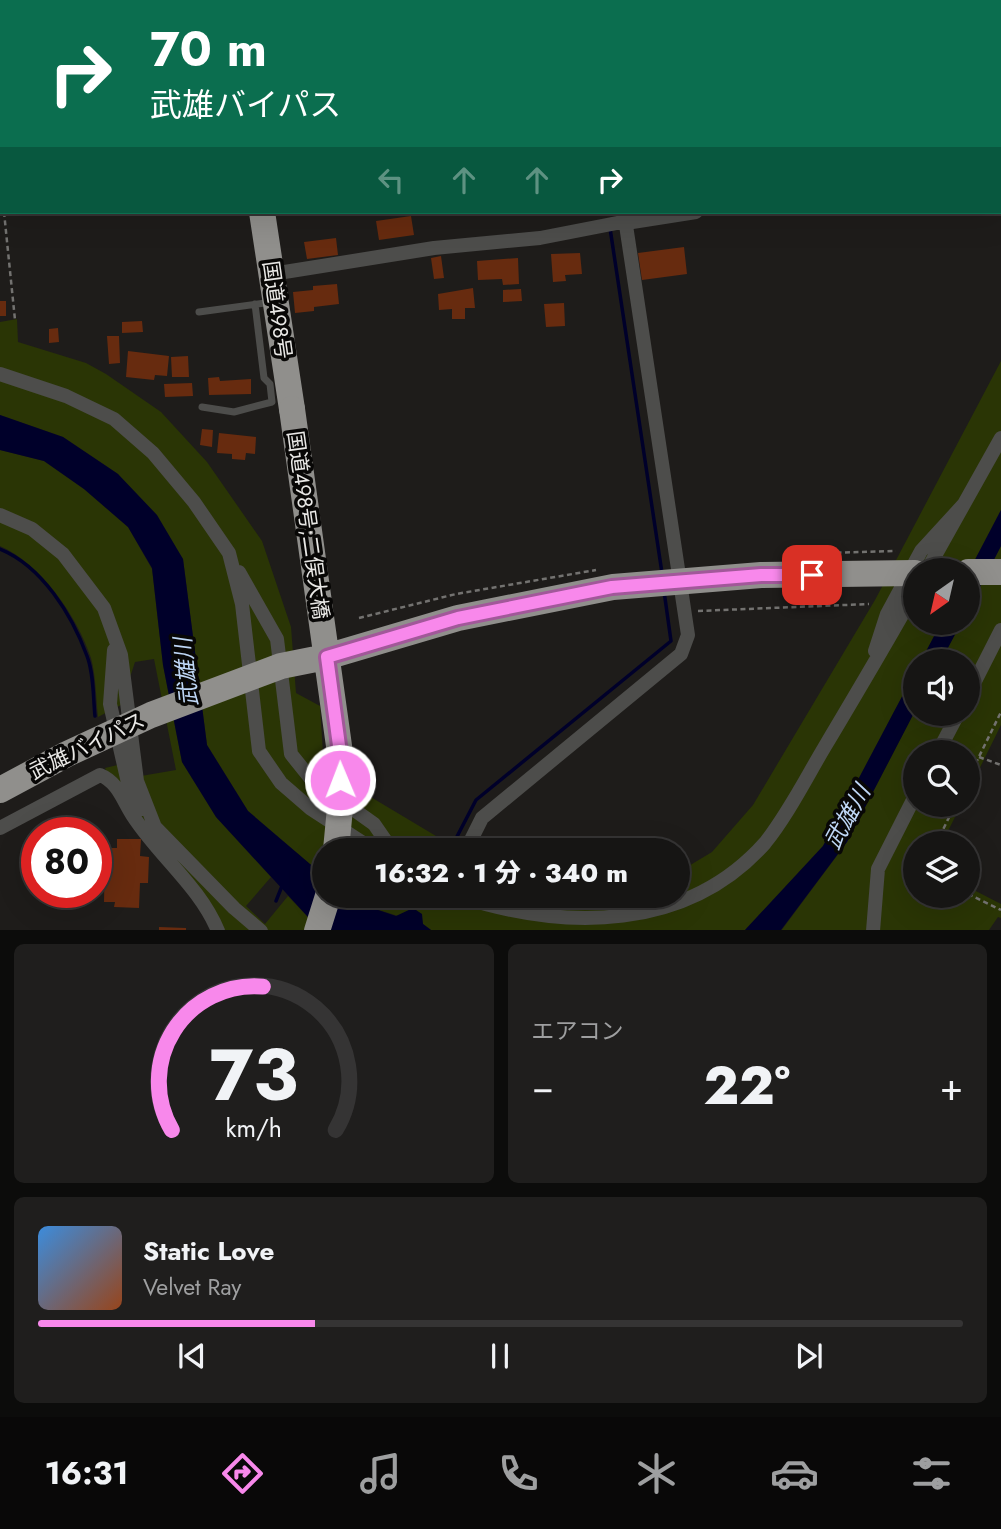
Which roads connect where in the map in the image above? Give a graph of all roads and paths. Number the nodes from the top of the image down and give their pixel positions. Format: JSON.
{"nodes":[{"id":1,"x":4,"y":214,"type":"edge"},
{"id":2,"x":262,"y":214,"type":"edge"},
{"id":3,"x":675,"y":214,"type":"edge"},
{"id":4,"x":622,"y":219,"type":"edge"},
{"id":5,"x":272,"y":274,"type":"junction"},
{"id":6,"x":266,"y":302,"type":"junction"},
{"id":7,"x":200,"y":312,"type":"dead end"},
{"id":8,"x":15,"y":320,"type":"dead end"},
{"id":9,"x":0,"y":374,"type":"edge"},
{"id":10,"x":202,"y":407,"type":"dead end"},
{"id":11,"x":292,"y":409,"type":"joint"},
{"id":12,"x":1001,"y":438,"type":"edge"},
{"id":13,"x":964,"y":504,"type":"junction"},
{"id":14,"x":0,"y":515,"type":"edge"},
{"id":15,"x":229,"y":553,"type":"junction"},
{"id":16,"x":934,"y":558,"type":"edge"},
{"id":17,"x":597,"y":569,"type":"dead end"},
{"id":18,"x":980,"y":572,"type":"edge"},
{"id":19,"x":1001,"y":572,"type":"edge"},
{"id":20,"x":903,"y":573,"type":"edge"},
{"id":21,"x":869,"y":604,"type":"dead end"},
{"id":22,"x":684,"y":612,"type":"junction"},
{"id":23,"x":903,"y":613,"type":"edge"},
{"id":24,"x":359,"y":618,"type":"dead end"},
{"id":25,"x":1001,"y":630,"type":"edge"},
{"id":26,"x":115,"y":638,"type":"junction"},
{"id":27,"x":1001,"y":647,"type":"edge"},
{"id":28,"x":327,"y":657,"type":"junction"},
{"id":29,"x":986,"y":660,"type":"junction"},
{"id":30,"x":874,"y":665,"type":"junction"},
{"id":31,"x":980,"y":672,"type":"edge"},
{"id":32,"x":1001,"y":712,"type":"edge"},
{"id":33,"x":980,"y":755,"type":"edge"},
{"id":34,"x":980,"y":757,"type":"edge"},
{"id":35,"x":1001,"y":765,"type":"edge"},
{"id":36,"x":0,"y":790,"type":"edge"},
{"id":37,"x":126,"y":796,"type":"junction"},
{"id":38,"x":904,"y":817,"type":"edge"},
{"id":39,"x":155,"y":827,"type":"junction"},
{"id":40,"x":0,"y":828,"type":"edge"},
{"id":41,"x":337,"y":838,"type":"edge"},
{"id":42,"x":356,"y":838,"type":"edge"},
{"id":43,"x":384,"y":838,"type":"edge"},
{"id":44,"x":472,"y":838,"type":"edge"},
{"id":45,"x":980,"y":900,"type":"edge"},
{"id":46,"x":690,"y":902,"type":"edge"},
{"id":47,"x":324,"y":908,"type":"edge"},
{"id":48,"x":489,"y":908,"type":"edge"},
{"id":49,"x":677,"y":908,"type":"edge"},
{"id":50,"x":1001,"y":911,"type":"edge"},
{"id":51,"x":218,"y":930,"type":"edge"},
{"id":52,"x":261,"y":930,"type":"edge"},
{"id":53,"x":317,"y":930,"type":"edge"},
{"id":54,"x":873,"y":930,"type":"edge"}],
"edges":[{"from":1,"to":8,"type":"path"},
{"from":2,"to":5,"type":"highway","name":"国道498号"},
{"from":3,"to":4,"type":"street"},
{"from":4,"to":5,"type":"street"},
{"from":4,"to":22,"type":"street"},
{"from":5,"to":6,"type":"highway","name":"国道498号"},
{"from":6,"to":7,"type":"lane"},
{"from":6,"to":10,"type":"lane"},
{"from":6,"to":11,"type":"highway","name":"国道498号"},
{"from":9,"to":15,"type":"street"},
{"from":11,"to":28,"type":"highway","name":"国道498号;二俣大橋","bridge":true},
{"from":12,"to":13,"type":"street"},
{"from":13,"to":16,"type":"street"},
{"from":13,"to":30,"type":"street"},
{"from":14,"to":26,"type":"street"},
{"from":15,"to":42,"type":"street"},
{"from":15,"to":43,"type":"street"},
{"from":17,"to":24,"type":"path"},
{"from":18,"to":19,"type":"highway"},
{"from":20,"to":28,"type":"highway","name":"武雄バイパス","bridge":true},
{"from":21,"to":22,"type":"path"},
{"from":22,"to":44,"type":"street"},
{"from":23,"to":30,"type":"street"},
{"from":25,"to":29,"type":"street"},
{"from":26,"to":37,"type":"street"},
{"from":26,"to":39,"type":"street"},
{"from":27,"to":29,"type":"street"},
{"from":28,"to":36,"type":"highway","name":"武雄バイパス","bridge":true},
{"from":28,"to":41,"type":"highway","name":"国道498号;二俣大橋","bridge":true},
{"from":29,"to":31,"type":"street"},
{"from":30,"to":46,"type":"street"},
{"from":32,"to":33,"type":"path"},
{"from":34,"to":35,"type":"path"},
{"from":37,"to":39,"type":"street"},
{"from":37,"to":40,"type":"street"},
{"from":37,"to":51,"type":"street"},
{"from":38,"to":54,"type":"street"},
{"from":39,"to":52,"type":"street"},
{"from":45,"to":50,"type":"path"},
{"from":47,"to":53,"type":"highway"},
{"from":48,"to":49,"type":"street"}]}
